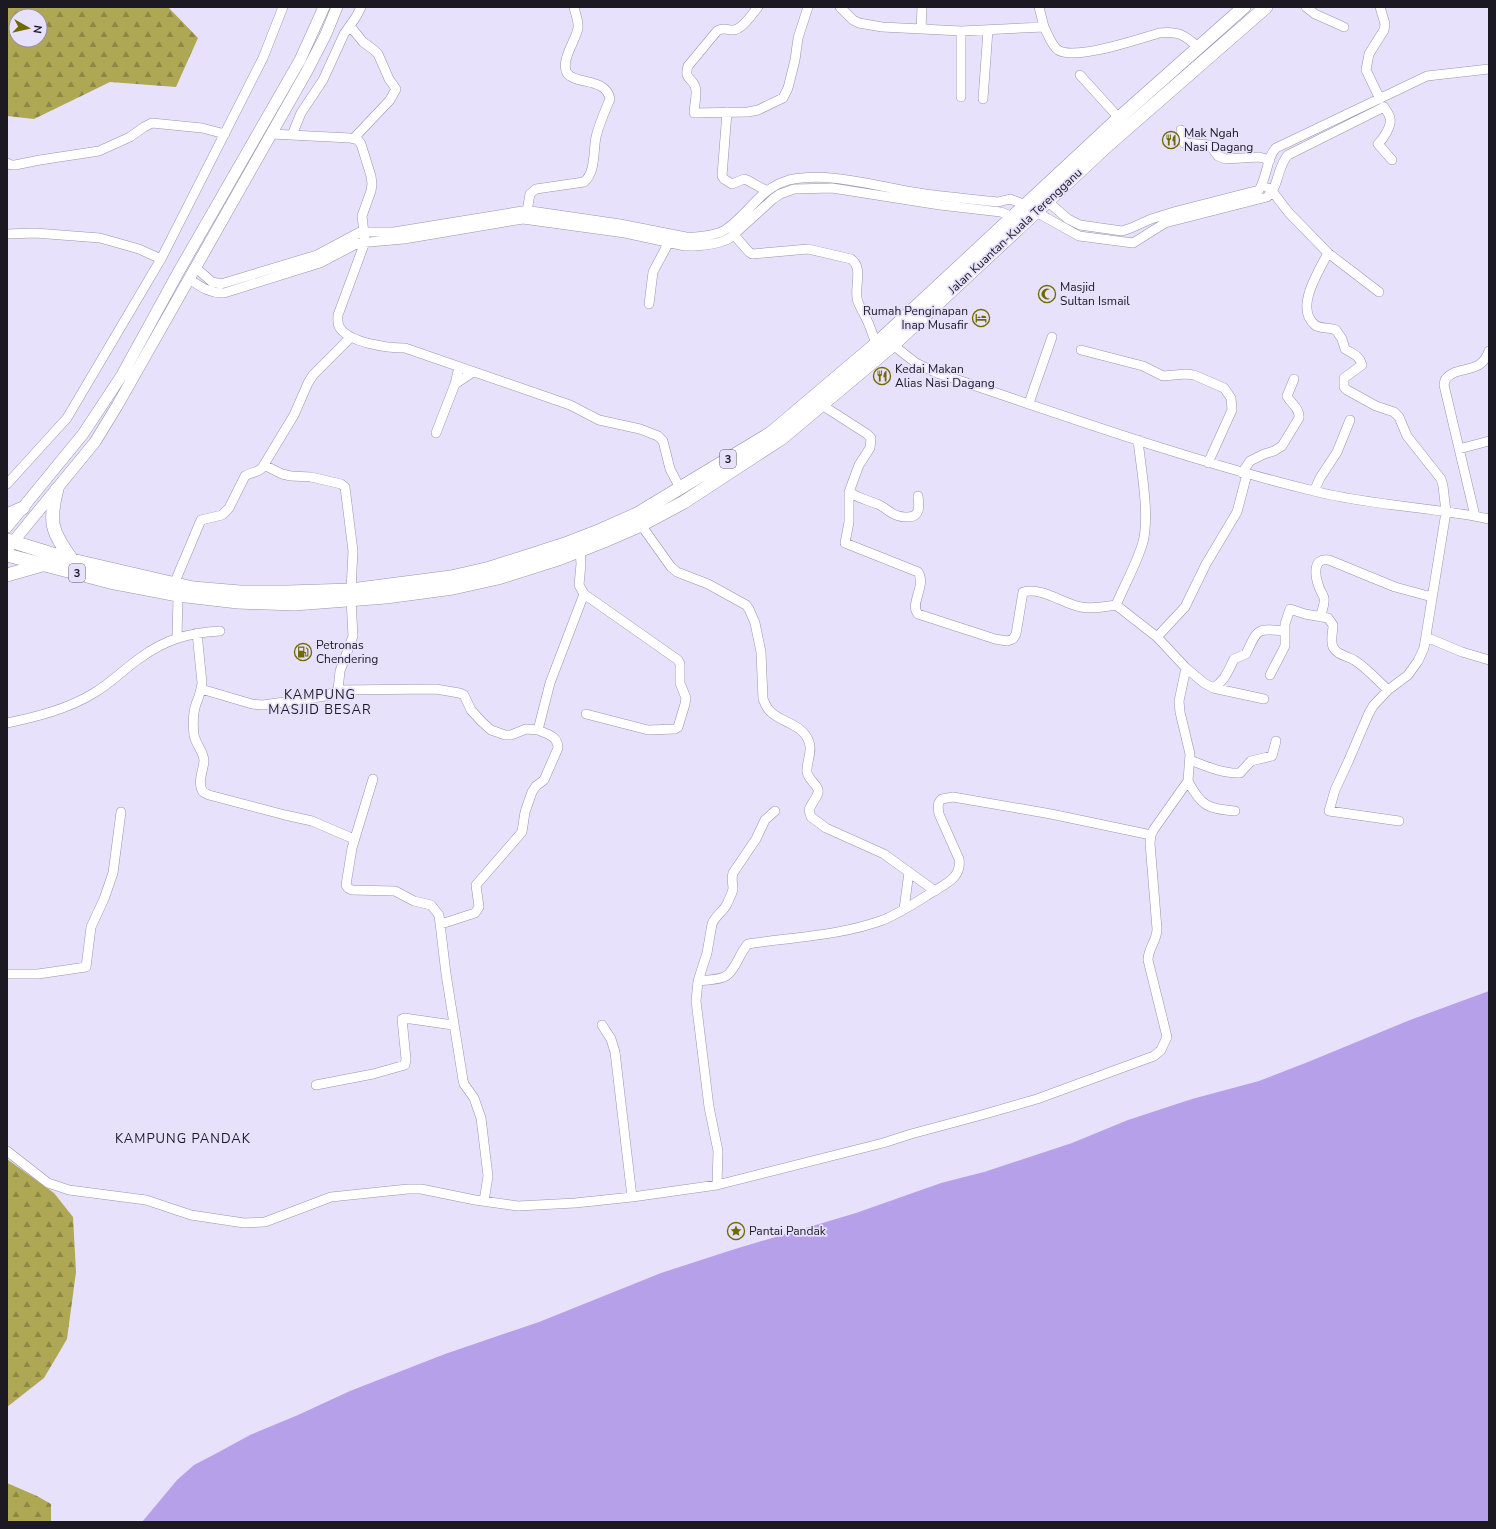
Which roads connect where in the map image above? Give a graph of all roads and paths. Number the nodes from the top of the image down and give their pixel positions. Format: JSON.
{"nodes":[{"id":1,"x":283,"y":7,"type":"edge"},
{"id":2,"x":324,"y":7,"type":"edge"},
{"id":3,"x":337,"y":7,"type":"edge"},
{"id":4,"x":361,"y":7,"type":"edge"},
{"id":5,"x":574,"y":7,"type":"edge"},
{"id":6,"x":758,"y":7,"type":"edge"},
{"id":7,"x":808,"y":7,"type":"edge"},
{"id":8,"x":840,"y":7,"type":"edge"},
{"id":9,"x":922,"y":7,"type":"edge"},
{"id":10,"x":1039,"y":7,"type":"edge"},
{"id":11,"x":1244,"y":7,"type":"edge"},
{"id":12,"x":1306,"y":7,"type":"edge"},
{"id":13,"x":1380,"y":7,"type":"edge"},
{"id":14,"x":1264,"y":8,"type":"edge"},
{"id":15,"x":350,"y":26,"type":"junction"},
{"id":16,"x":1044,"y":26,"type":"junction"},
{"id":17,"x":1344,"y":27,"type":"dead end"},
{"id":18,"x":921,"y":29,"type":"junction"},
{"id":19,"x":988,"y":30,"type":"junction"},
{"id":20,"x":961,"y":31,"type":"junction"},
{"id":21,"x":1199,"y":48,"type":"junction"},
{"id":22,"x":1489,"y":69,"type":"edge"},
{"id":23,"x":1080,"y":75,"type":"dead end"},
{"id":24,"x":961,"y":97,"type":"dead end"},
{"id":25,"x":1380,"y":99,"type":"junction"},
{"id":26,"x":983,"y":100,"type":"dead end"},
{"id":27,"x":727,"y":112,"type":"junction"},
{"id":28,"x":1119,"y":118,"type":"junction"},
{"id":29,"x":1181,"y":130,"type":"dead end"},
{"id":30,"x":225,"y":134,"type":"junction"},
{"id":31,"x":271,"y":134,"type":"junction"},
{"id":32,"x":292,"y":135,"type":"junction"},
{"id":33,"x":354,"y":138,"type":"junction"},
{"id":34,"x":1270,"y":160,"type":"junction"},
{"id":35,"x":1392,"y":160,"type":"dead end"},
{"id":36,"x":7,"y":163,"type":"edge"},
{"id":37,"x":1262,"y":184,"type":"junction"},
{"id":38,"x":1272,"y":190,"type":"junction"},
{"id":39,"x":767,"y":191,"type":"junction"},
{"id":40,"x":1048,"y":201,"type":"junction"},
{"id":41,"x":1031,"y":208,"type":"junction"},
{"id":42,"x":527,"y":210,"type":"junction"},
{"id":43,"x":1013,"y":217,"type":"junction"},
{"id":44,"x":365,"y":231,"type":"junction"},
{"id":45,"x":7,"y":234,"type":"edge"},
{"id":46,"x":734,"y":235,"type":"junction"},
{"id":47,"x":365,"y":242,"type":"junction"},
{"id":48,"x":669,"y":242,"type":"junction"},
{"id":49,"x":1328,"y":253,"type":"junction"},
{"id":50,"x":161,"y":259,"type":"junction"},
{"id":51,"x":195,"y":267,"type":"junction"},
{"id":52,"x":189,"y":279,"type":"junction"},
{"id":53,"x":1379,"y":292,"type":"dead end"},
{"id":54,"x":649,"y":304,"type":"dead end"},
{"id":55,"x":1052,"y":337,"type":"dead end"},
{"id":56,"x":350,"y":338,"type":"junction"},
{"id":57,"x":876,"y":344,"type":"junction"},
{"id":58,"x":893,"y":345,"type":"junction"},
{"id":59,"x":1081,"y":350,"type":"dead end"},
{"id":60,"x":1489,"y":351,"type":"edge"},
{"id":61,"x":459,"y":367,"type":"junction"},
{"id":62,"x":473,"y":372,"type":"junction"},
{"id":63,"x":1294,"y":380,"type":"dead end"},
{"id":64,"x":455,"y":384,"type":"junction"},
{"id":65,"x":823,"y":404,"type":"junction"},
{"id":66,"x":1029,"y":404,"type":"junction"},
{"id":67,"x":1350,"y":420,"type":"dead end"},
{"id":68,"x":436,"y":433,"type":"dead end"},
{"id":69,"x":1138,"y":440,"type":"junction"},
{"id":70,"x":1489,"y":441,"type":"edge"},
{"id":71,"x":1459,"y":449,"type":"junction"},
{"id":72,"x":1208,"y":463,"type":"junction"},
{"id":73,"x":264,"y":465,"type":"junction"},
{"id":74,"x":1249,"y":475,"type":"junction"},
{"id":75,"x":7,"y":484,"type":"edge"},
{"id":76,"x":680,"y":488,"type":"junction"},
{"id":77,"x":57,"y":489,"type":"junction"},
{"id":78,"x":1314,"y":491,"type":"junction"},
{"id":79,"x":849,"y":492,"type":"junction"},
{"id":80,"x":918,"y":496,"type":"dead end"},
{"id":81,"x":23,"y":508,"type":"junction"},
{"id":82,"x":1446,"y":512,"type":"junction"},
{"id":83,"x":7,"y":515,"type":"edge"},
{"id":84,"x":1475,"y":516,"type":"junction"},
{"id":85,"x":1489,"y":519,"type":"edge"},
{"id":86,"x":641,"y":525,"type":"junction"},
{"id":87,"x":7,"y":527,"type":"edge"},
{"id":88,"x":9,"y":544,"type":"edge"},
{"id":89,"x":580,"y":550,"type":"junction"},
{"id":90,"x":7,"y":554,"type":"edge"},
{"id":91,"x":72,"y":560,"type":"junction"},
{"id":92,"x":44,"y":565,"type":"junction"},
{"id":93,"x":7,"y":575,"type":"edge"},
{"id":94,"x":176,"y":590,"type":"junction"},
{"id":95,"x":584,"y":594,"type":"junction"},
{"id":96,"x":351,"y":595,"type":"junction"},
{"id":97,"x":1432,"y":597,"type":"junction"},
{"id":98,"x":1116,"y":605,"type":"junction"},
{"id":99,"x":1320,"y":617,"type":"junction"},
{"id":100,"x":220,"y":631,"type":"dead end"},
{"id":101,"x":1285,"y":631,"type":"junction"},
{"id":102,"x":197,"y":633,"type":"junction"},
{"id":103,"x":1157,"y":637,"type":"junction"},
{"id":104,"x":1426,"y":637,"type":"junction"},
{"id":105,"x":177,"y":638,"type":"junction"},
{"id":106,"x":1489,"y":660,"type":"edge"},
{"id":107,"x":1186,"y":668,"type":"junction"},
{"id":108,"x":1270,"y":675,"type":"dead end"},
{"id":109,"x":1213,"y":688,"type":"junction"},
{"id":110,"x":201,"y":689,"type":"junction"},
{"id":111,"x":338,"y":690,"type":"junction"},
{"id":112,"x":1388,"y":690,"type":"junction"},
{"id":113,"x":1264,"y":699,"type":"dead end"},
{"id":114,"x":586,"y":714,"type":"dead end"},
{"id":115,"x":7,"y":723,"type":"edge"},
{"id":116,"x":538,"y":730,"type":"junction"},
{"id":117,"x":1276,"y":741,"type":"dead end"},
{"id":118,"x":1190,"y":760,"type":"junction"},
{"id":119,"x":373,"y":778,"type":"dead end"},
{"id":120,"x":1188,"y":781,"type":"junction"},
{"id":121,"x":775,"y":811,"type":"dead end"},
{"id":122,"x":1235,"y":811,"type":"dead end"},
{"id":123,"x":121,"y":812,"type":"dead end"},
{"id":124,"x":1399,"y":821,"type":"dead end"},
{"id":125,"x":1151,"y":835,"type":"junction"},
{"id":126,"x":354,"y":839,"type":"junction"},
{"id":127,"x":909,"y":872,"type":"junction"},
{"id":128,"x":935,"y":891,"type":"junction"},
{"id":129,"x":904,"y":910,"type":"junction"},
{"id":130,"x":442,"y":924,"type":"junction"},
{"id":131,"x":7,"y":974,"type":"edge"},
{"id":132,"x":698,"y":981,"type":"junction"},
{"id":133,"x":453,"y":1025,"type":"junction"},
{"id":134,"x":602,"y":1025,"type":"dead end"},
{"id":135,"x":316,"y":1085,"type":"dead end"},
{"id":136,"x":7,"y":1151,"type":"edge"},
{"id":137,"x":717,"y":1185,"type":"junction"},
{"id":138,"x":632,"y":1197,"type":"junction"},
{"id":139,"x":484,"y":1201,"type":"junction"}],
"edges":[{"from":1,"to":30,"type":"street"},
{"from":2,"to":81,"type":"main road"},
{"from":3,"to":31,"type":"main road"},
{"from":4,"to":15,"type":"street"},
{"from":5,"to":42,"type":"street"},
{"from":6,"to":27,"type":"street"},
{"from":7,"to":27,"type":"street"},
{"from":8,"to":18,"type":"street"},
{"from":9,"to":18,"type":"street"},
{"from":10,"to":16,"type":"street"},
{"from":11,"to":21,"type":"highway","name":"Jalan Kuantan-Kuala Terengganu","number":"3"},
{"from":12,"to":17,"type":"street"},
{"from":13,"to":25,"type":"street"},
{"from":14,"to":40,"type":"highway","name":"Jalan Kuantan-Kuala Terengganu","number":"3"},
{"from":15,"to":32,"type":"street"},
{"from":15,"to":33,"type":"street"},
{"from":16,"to":19,"type":"street"},
{"from":16,"to":21,"type":"street"},
{"from":18,"to":20,"type":"street"},
{"from":19,"to":20,"type":"street"},
{"from":19,"to":26,"type":"street"},
{"from":20,"to":24,"type":"street"},
{"from":21,"to":28,"type":"highway","name":"Jalan Kuantan-Kuala Terengganu","number":"3"},
{"from":22,"to":25,"type":"street"},
{"from":23,"to":28,"type":"street"},
{"from":25,"to":34,"type":"street"},
{"from":27,"to":39,"type":"street"},
{"from":28,"to":41,"type":"highway","name":"Jalan Kuantan-Kuala Terengganu","number":"3"},
{"from":29,"to":34,"type":"street"},
{"from":30,"to":36,"type":"street"},
{"from":30,"to":50,"type":"street"},
{"from":31,"to":32,"type":"street"},
{"from":31,"to":51,"type":"main road"},
{"from":32,"to":33,"type":"street"},
{"from":33,"to":44,"type":"street"},
{"from":34,"to":37,"type":"street"},
{"from":35,"to":38,"type":"street"},
{"from":37,"to":38,"type":"street"},
{"from":37,"to":40,"type":"street"},
{"from":38,"to":41,"type":"street"},
{"from":38,"to":49,"type":"street"},
{"from":39,"to":41,"type":"street"},
{"from":39,"to":42,"type":"street"},
{"from":40,"to":41,"type":"highway","name":"Jalan Kuantan-Kuala Terengganu","number":"3"},
{"from":41,"to":43,"type":"highway","name":"Jalan Kuantan-Kuala Terengganu","number":"3"},
{"from":41,"to":58,"type":"highway","name":"Jalan Kuantan-Kuala Terengganu","number":"3"},
{"from":42,"to":44,"type":"street"},
{"from":43,"to":46,"type":"street"},
{"from":43,"to":57,"type":"highway","name":"Jalan Kuantan-Kuala Terengganu","number":"3"},
{"from":44,"to":47,"type":"street"},
{"from":44,"to":51,"type":"street"},
{"from":45,"to":50,"type":"street"},
{"from":46,"to":48,"type":"street"},
{"from":46,"to":57,"type":"street"},
{"from":47,"to":48,"type":"street"},
{"from":47,"to":52,"type":"street"},
{"from":47,"to":56,"type":"street"},
{"from":48,"to":54,"type":"street"},
{"from":49,"to":53,"type":"street"},
{"from":49,"to":82,"type":"street"},
{"from":50,"to":75,"type":"street"},
{"from":51,"to":52,"type":"main road"},
{"from":52,"to":77,"type":"main road"},
{"from":55,"to":66,"type":"street"},
{"from":56,"to":61,"type":"street"},
{"from":56,"to":73,"type":"street"},
{"from":57,"to":76,"type":"highway","name":"Jalan Kuantan-Kuala Terengganu","number":"3"},
{"from":58,"to":65,"type":"highway","name":"Jalan Kuantan-Kuala Terengganu","number":"3"},
{"from":58,"to":66,"type":"street"},
{"from":59,"to":72,"type":"street"},
{"from":60,"to":71,"type":"street"},
{"from":61,"to":62,"type":"street"},
{"from":61,"to":64,"type":"street"},
{"from":62,"to":64,"type":"street"},
{"from":62,"to":76,"type":"street"},
{"from":63,"to":74,"type":"street"},
{"from":64,"to":68,"type":"street"},
{"from":65,"to":79,"type":"street"},
{"from":65,"to":86,"type":"highway","name":"Jalan Kuantan-Kuala Terengganu","number":"3"},
{"from":66,"to":69,"type":"street"},
{"from":67,"to":78,"type":"street"},
{"from":69,"to":72,"type":"street"},
{"from":69,"to":98,"type":"street"},
{"from":70,"to":71,"type":"street"},
{"from":71,"to":84,"type":"street"},
{"from":72,"to":74,"type":"street"},
{"from":73,"to":94,"type":"street"},
{"from":73,"to":96,"type":"street"},
{"from":74,"to":78,"type":"street"},
{"from":74,"to":103,"type":"street"},
{"from":76,"to":96,"type":"highway","name":"Jalan Kuantan-Kuala Terengganu","number":"3"},
{"from":77,"to":88,"type":"main road"},
{"from":77,"to":91,"type":"highway"},
{"from":78,"to":82,"type":"street"},
{"from":79,"to":80,"type":"street"},
{"from":79,"to":98,"type":"street"},
{"from":81,"to":83,"type":"highway"},
{"from":81,"to":87,"type":"main road"},
{"from":82,"to":84,"type":"street"},
{"from":82,"to":97,"type":"street"},
{"from":84,"to":85,"type":"street"},
{"from":86,"to":89,"type":"highway","name":"Jalan Kuantan-Kuala Terengganu","number":"3"},
{"from":86,"to":127,"type":"street"},
{"from":88,"to":91,"type":"highway","name":"Jalan Kuantan-Kuala Terengganu","number":"3"},
{"from":89,"to":95,"type":"street"},
{"from":89,"to":96,"type":"highway","name":"Jalan Kuantan-Kuala Terengganu","number":"3"},
{"from":90,"to":92,"type":"highway","name":"Jalan Kuantan-Kuala Terengganu","number":"3"},
{"from":91,"to":94,"type":"highway","name":"Jalan Kuantan-Kuala Terengganu","number":"3"},
{"from":92,"to":93,"type":"highway"},
{"from":92,"to":94,"type":"highway","name":"Jalan Kuantan-Kuala Terengganu","number":"3"},
{"from":94,"to":96,"type":"highway","name":"Jalan Kuantan-Kuala Terengganu","number":"3"},
{"from":94,"to":105,"type":"street"},
{"from":95,"to":114,"type":"street"},
{"from":95,"to":116,"type":"street"},
{"from":96,"to":111,"type":"street"},
{"from":97,"to":99,"type":"street"},
{"from":97,"to":104,"type":"street"},
{"from":98,"to":103,"type":"street"},
{"from":99,"to":101,"type":"street"},
{"from":99,"to":112,"type":"street"},
{"from":100,"to":102,"type":"street"},
{"from":101,"to":108,"type":"street"},
{"from":101,"to":109,"type":"street"},
{"from":102,"to":105,"type":"street"},
{"from":102,"to":110,"type":"street"},
{"from":103,"to":107,"type":"street"},
{"from":104,"to":106,"type":"street"},
{"from":104,"to":112,"type":"street"},
{"from":105,"to":115,"type":"street"},
{"from":107,"to":109,"type":"street"},
{"from":107,"to":118,"type":"street"},
{"from":109,"to":113,"type":"street"},
{"from":110,"to":111,"type":"street"},
{"from":110,"to":126,"type":"street"},
{"from":111,"to":116,"type":"street"},
{"from":112,"to":124,"type":"street"},
{"from":116,"to":130,"type":"street"},
{"from":117,"to":118,"type":"street"},
{"from":118,"to":120,"type":"street"},
{"from":119,"to":126,"type":"street"},
{"from":120,"to":122,"type":"street"},
{"from":120,"to":125,"type":"street"},
{"from":121,"to":132,"type":"street"},
{"from":123,"to":131,"type":"street"},
{"from":125,"to":128,"type":"street"},
{"from":125,"to":137,"type":"street"},
{"from":126,"to":130,"type":"street"},
{"from":127,"to":128,"type":"street"},
{"from":127,"to":129,"type":"street"},
{"from":128,"to":129,"type":"street"},
{"from":129,"to":132,"type":"street"},
{"from":130,"to":133,"type":"street"},
{"from":132,"to":137,"type":"street"},
{"from":133,"to":135,"type":"street"},
{"from":133,"to":139,"type":"street"},
{"from":134,"to":138,"type":"street"},
{"from":136,"to":139,"type":"street"},
{"from":137,"to":138,"type":"street"},
{"from":138,"to":139,"type":"street"}]}
